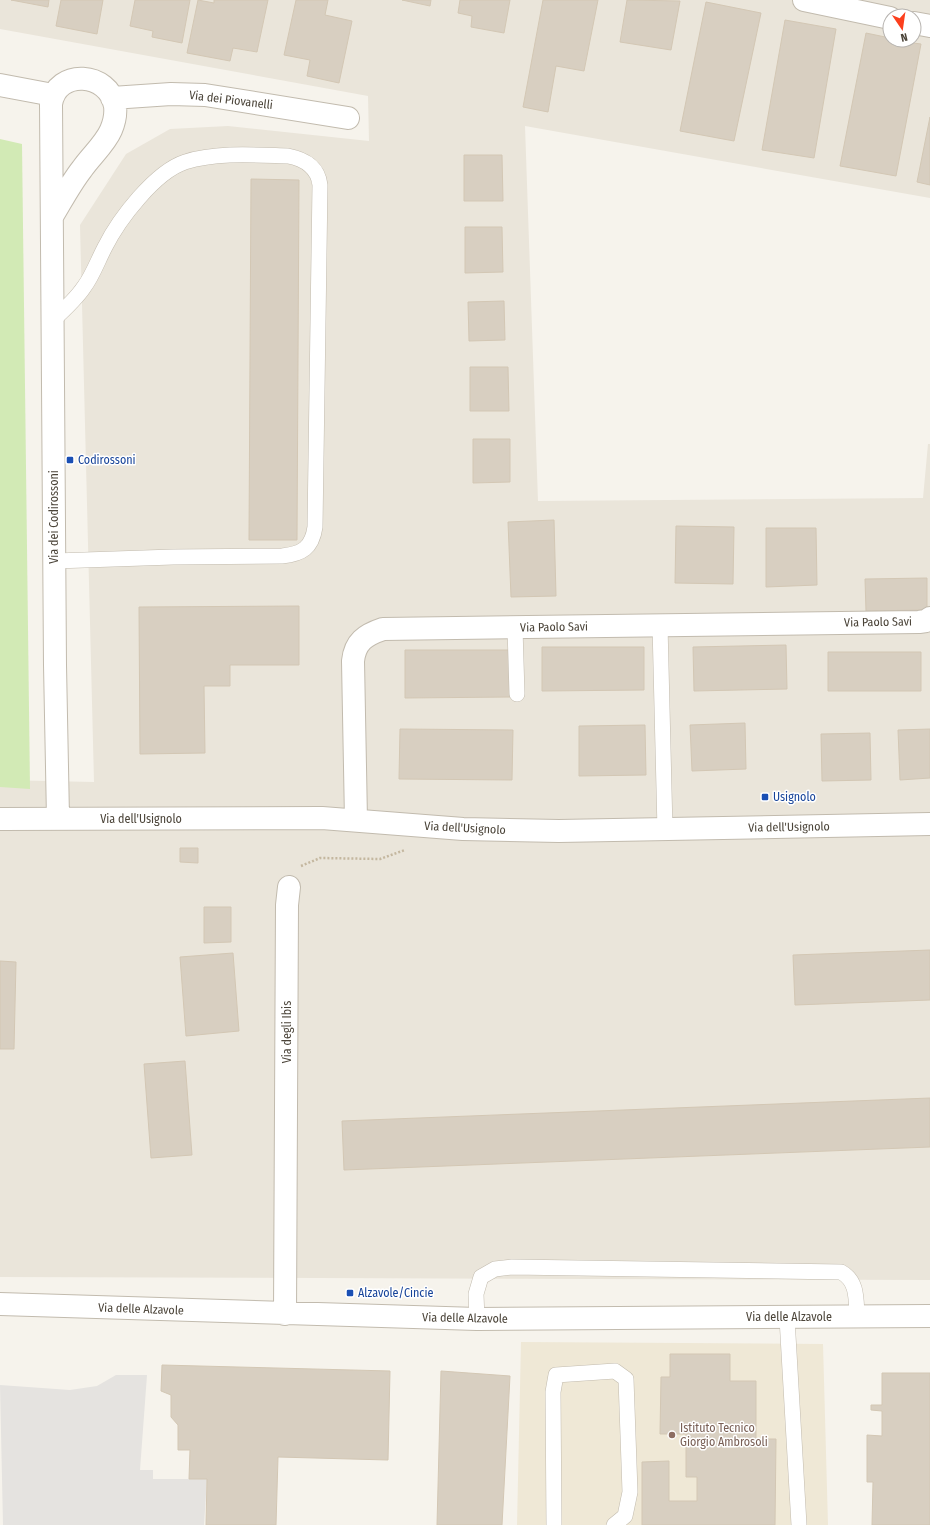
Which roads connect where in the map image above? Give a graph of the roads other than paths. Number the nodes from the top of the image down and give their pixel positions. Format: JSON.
{"nodes":[{"id":1,"x":804,"y":0,"type":"edge"},
{"id":2,"x":882,"y":16,"type":"edge"},
{"id":3,"x":0,"y":85,"type":"edge"},
{"id":4,"x":53,"y":95,"type":"junction"},
{"id":5,"x":112,"y":98,"type":"junction"},
{"id":6,"x":348,"y":118,"type":"dead end"},
{"id":7,"x":53,"y":216,"type":"junction"},
{"id":8,"x":53,"y":320,"type":"junction"},
{"id":9,"x":54,"y":561,"type":"junction"},
{"id":10,"x":930,"y":618,"type":"edge"},
{"id":11,"x":660,"y":625,"type":"junction"},
{"id":12,"x":515,"y":628,"type":"junction"},
{"id":13,"x":517,"y":694,"type":"dead end"},
{"id":14,"x":58,"y":818,"type":"junction"},
{"id":15,"x":0,"y":819,"type":"edge"},
{"id":16,"x":356,"y":820,"type":"junction"},
{"id":17,"x":930,"y":824,"type":"edge"},
{"id":18,"x":665,"y":830,"type":"junction"},
{"id":19,"x":289,"y":887,"type":"road end"},
{"id":20,"x":0,"y":1304,"type":"edge"},
{"id":21,"x":286,"y":1314,"type":"junction"},
{"id":22,"x":930,"y":1316,"type":"edge"},
{"id":23,"x":857,"y":1317,"type":"junction"},
{"id":24,"x":787,"y":1318,"type":"junction"},
{"id":25,"x":477,"y":1319,"type":"junction"},
{"id":26,"x":554,"y":1525,"type":"edge"},
{"id":27,"x":614,"y":1525,"type":"edge"},
{"id":28,"x":799,"y":1525,"type":"edge"}],
"edges":[{"from":1,"to":2,"type":"street"},
{"from":3,"to":4,"type":"street"},
{"from":4,"to":5,"type":"street"},
{"from":4,"to":7,"type":"street","name":"Via dei Codirossoni"},
{"from":5,"to":6,"type":"street","name":"Via dei Piovanelli"},
{"from":5,"to":7,"type":"street"},
{"from":7,"to":8,"type":"street","name":"Via dei Codirossoni"},
{"from":8,"to":9,"type":"street","name":"Via dei Codirossoni"},
{"from":8,"to":9,"type":"lane"},
{"from":9,"to":14,"type":"street","name":"Via dei Codirossoni"},
{"from":10,"to":11,"type":"street","name":"Via Paolo Savi"},
{"from":11,"to":12,"type":"street","name":"Via Paolo Savi"},
{"from":11,"to":18,"type":"lane"},
{"from":12,"to":13,"type":"lane"},
{"from":12,"to":16,"type":"street","name":"Via Paolo Savi"},
{"from":14,"to":15,"type":"street","name":"Via dell'Usignolo"},
{"from":14,"to":16,"type":"street","name":"Via dell'Usignolo"},
{"from":16,"to":18,"type":"street","name":"Via dell'Usignolo"},
{"from":17,"to":18,"type":"street","name":"Via dell'Usignolo"},
{"from":19,"to":21,"type":"street","name":"Via degli Ibis"},
{"from":20,"to":21,"type":"street","name":"Via delle Alzavole"},
{"from":21,"to":25,"type":"street","name":"Via delle Alzavole"},
{"from":22,"to":23,"type":"street","name":"Via delle Alzavole"},
{"from":23,"to":24,"type":"street","name":"Via delle Alzavole"},
{"from":23,"to":25,"type":"lane"},
{"from":24,"to":25,"type":"street","name":"Via delle Alzavole"},
{"from":24,"to":28,"type":"lane"},
{"from":26,"to":27,"type":"lane"}]}
